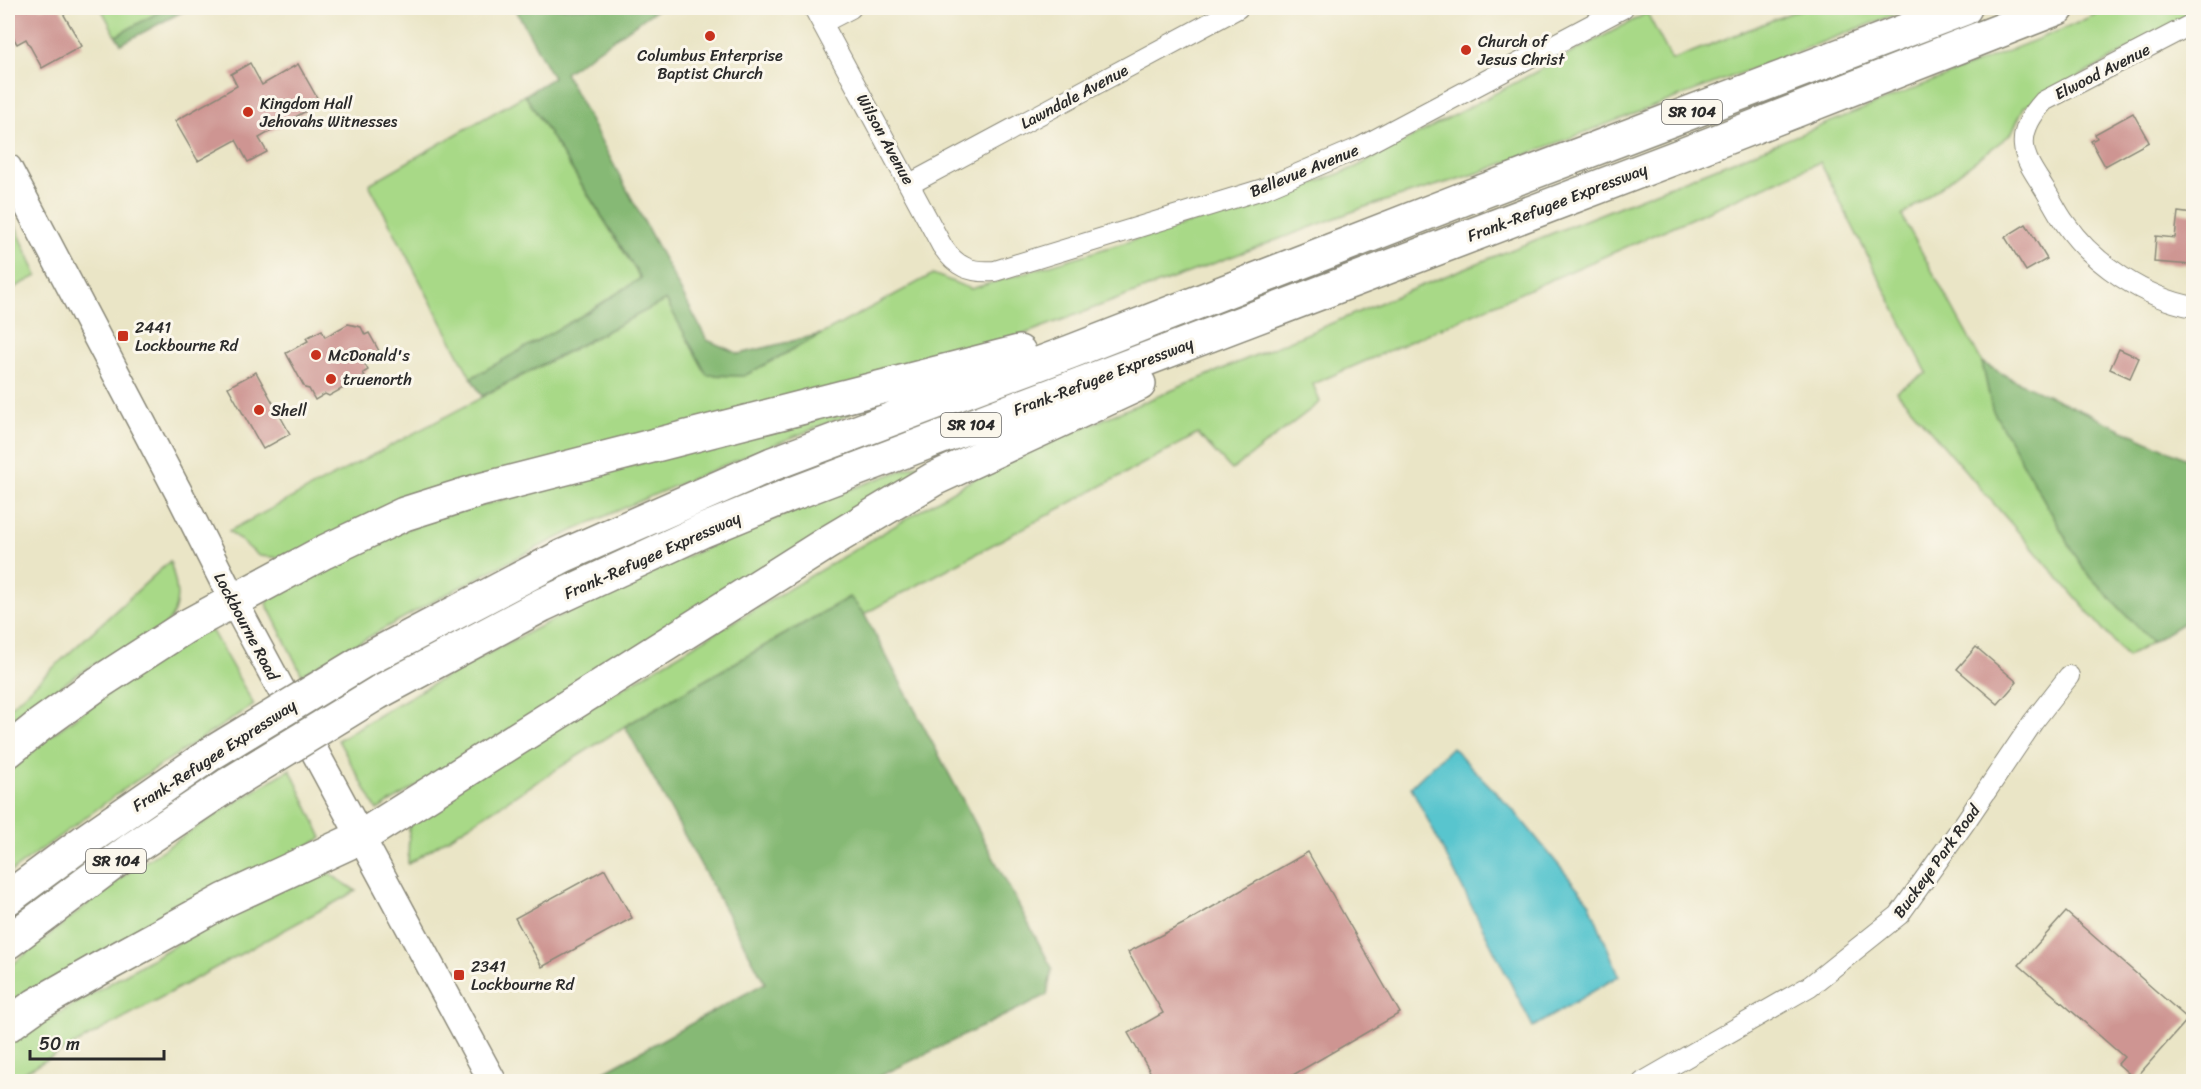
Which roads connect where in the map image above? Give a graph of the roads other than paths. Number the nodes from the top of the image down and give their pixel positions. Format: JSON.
{"nodes":[{"id":1,"x":851,"y":8,"type":"edge"},
{"id":2,"x":1238,"y":8,"type":"edge"},
{"id":3,"x":1623,"y":8,"type":"edge"},
{"id":4,"x":1965,"y":8,"type":"edge"},
{"id":5,"x":2058,"y":8,"type":"edge"},
{"id":6,"x":818,"y":15,"type":"edge"},
{"id":7,"x":2193,"y":23,"type":"edge"},
{"id":8,"x":8,"y":168,"type":"edge"},
{"id":9,"x":910,"y":184,"type":"junction"},
{"id":10,"x":962,"y":266,"type":"joint"},
{"id":11,"x":2193,"y":307,"type":"edge"},
{"id":12,"x":1242,"y":324,"type":"junction"},
{"id":13,"x":1085,"y":346,"type":"junction"},
{"id":14,"x":234,"y":602,"type":"junction"},
{"id":15,"x":2069,"y":676,"type":"dead end"},
{"id":16,"x":8,"y":751,"type":"edge"},
{"id":17,"x":361,"y":837,"type":"junction"},
{"id":18,"x":8,"y":898,"type":"edge"},
{"id":19,"x":8,"y":942,"type":"edge"},
{"id":20,"x":8,"y":1025,"type":"edge"},
{"id":21,"x":493,"y":1082,"type":"edge"},
{"id":22,"x":1643,"y":1082,"type":"edge"}],
"edges":[{"from":1,"to":6,"type":"street"},
{"from":2,"to":9,"type":"street","name":"Lawndale Avenue"},
{"from":3,"to":10,"type":"street","name":"Bellevue Avenue"},
{"from":4,"to":13,"type":"highway","name":"Frank-Refugee Expressway","number":"SR 104"},
{"from":5,"to":12,"type":"highway","name":"Frank-Refugee Expressway","number":"SR 104"},
{"from":6,"to":9,"type":"street","name":"Wilson Avenue"},
{"from":7,"to":11,"type":"street","name":"Elwood Avenue"},
{"from":8,"to":14,"type":"main road","name":"Lockbourne Road"},
{"from":9,"to":10,"type":"street","name":"Wilson Avenue"},
{"from":12,"to":17,"type":"highway"},
{"from":12,"to":19,"type":"highway","name":"Frank-Refugee Expressway","number":"SR 104","bridge":true},
{"from":13,"to":14,"type":"highway"},
{"from":13,"to":18,"type":"highway","name":"Frank-Refugee Expressway","number":"SR 104","bridge":true},
{"from":14,"to":16,"type":"highway"},
{"from":14,"to":17,"type":"main road","name":"Lockbourne Road"},
{"from":15,"to":22,"type":"street","name":"Buckeye Park Road"},
{"from":17,"to":20,"type":"highway"},
{"from":17,"to":21,"type":"main road","name":"Lockbourne Road"}]}
